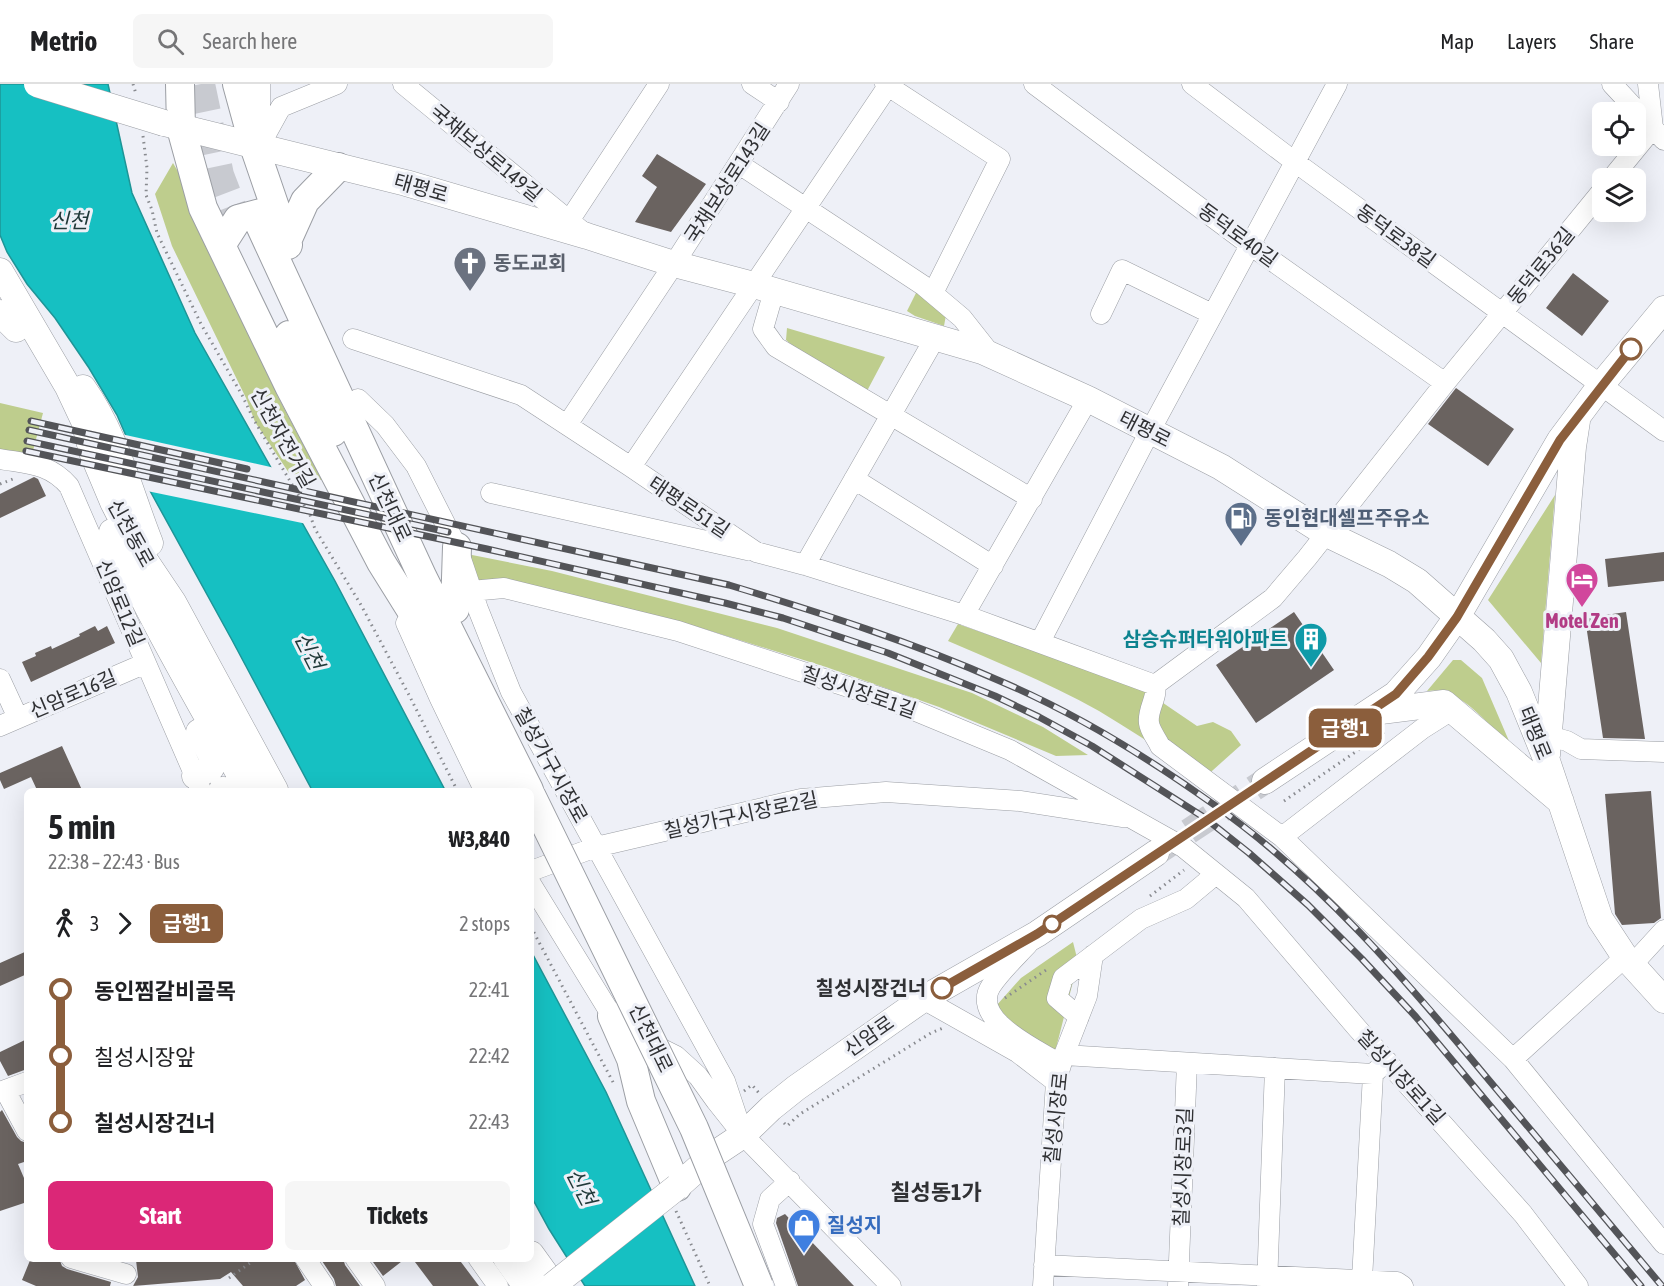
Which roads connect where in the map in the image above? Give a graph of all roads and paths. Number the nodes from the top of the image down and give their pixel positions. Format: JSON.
{"nodes":[{"id":1,"x":36,"y":84,"type":"edge"},
{"id":2,"x":133,"y":84,"type":"edge"},
{"id":3,"x":180,"y":84,"type":"edge"},
{"id":4,"x":237,"y":84,"type":"edge"},
{"id":5,"x":260,"y":84,"type":"edge"},
{"id":6,"x":337,"y":84,"type":"edge"},
{"id":7,"x":403,"y":84,"type":"edge"},
{"id":8,"x":659,"y":84,"type":"edge"},
{"id":9,"x":752,"y":84,"type":"edge"},
{"id":10,"x":789,"y":84,"type":"edge"},
{"id":11,"x":1192,"y":84,"type":"edge"},
{"id":12,"x":1338,"y":84,"type":"edge"},
{"id":13,"x":1612,"y":84,"type":"edge"},
{"id":14,"x":1648,"y":84,"type":"edge"},
{"id":15,"x":886,"y":85,"type":"edge"},
{"id":16,"x":1043,"y":87,"type":"edge"},
{"id":17,"x":137,"y":99,"type":"dead end"},
{"id":18,"x":779,"y":102,"type":"junction"},
{"id":19,"x":163,"y":128,"type":"junction"},
{"id":20,"x":1659,"y":134,"type":"edge"},
{"id":21,"x":257,"y":146,"type":"junction"},
{"id":22,"x":1295,"y":162,"type":"junction"},
{"id":23,"x":739,"y":164,"type":"junction"},
{"id":24,"x":338,"y":166,"type":"junction"},
{"id":25,"x":1623,"y":168,"type":"edge"},
{"id":26,"x":1592,"y":203,"type":"edge"},
{"id":27,"x":806,"y":208,"type":"junction"},
{"id":28,"x":578,"y":229,"type":"junction"},
{"id":29,"x":257,"y":231,"type":"junction"},
{"id":30,"x":1250,"y":245,"type":"junction"},
{"id":31,"x":675,"y":264,"type":"junction"},
{"id":32,"x":0,"y":271,"type":"edge"},
{"id":33,"x":764,"y":288,"type":"junction"},
{"id":34,"x":933,"y":293,"type":"junction"},
{"id":35,"x":1664,"y":309,"type":"edge"},
{"id":36,"x":8,"y":312,"type":"edge"},
{"id":37,"x":1502,"y":313,"type":"junction"},
{"id":38,"x":1101,"y":314,"type":"dead end"},
{"id":39,"x":1212,"y":314,"type":"junction"},
{"id":40,"x":935,"y":338,"type":"junction"},
{"id":41,"x":353,"y":339,"type":"dead end"},
{"id":42,"x":992,"y":356,"type":"junction"},
{"id":43,"x":1445,"y":383,"type":"junction"},
{"id":44,"x":1601,"y":386,"type":"junction"},
{"id":45,"x":358,"y":399,"type":"junction"},
{"id":46,"x":1088,"y":399,"type":"junction"},
{"id":47,"x":1578,"y":415,"type":"junction"},
{"id":48,"x":890,"y":416,"type":"junction"},
{"id":49,"x":567,"y":425,"type":"junction"},
{"id":50,"x":1150,"y":431,"type":"junction"},
{"id":51,"x":1664,"y":431,"type":"edge"},
{"id":52,"x":0,"y":459,"type":"edge"},
{"id":53,"x":631,"y":467,"type":"junction"},
{"id":54,"x":854,"y":479,"type":"junction"},
{"id":55,"x":491,"y":493,"type":"dead end"},
{"id":56,"x":1032,"y":499,"type":"junction"},
{"id":57,"x":1325,"y":533,"type":"junction"},
{"id":58,"x":370,"y":541,"type":"junction"},
{"id":59,"x":457,"y":547,"type":"joint"},
{"id":60,"x":756,"y":552,"type":"junction"},
{"id":61,"x":805,"y":565,"type":"junction"},
{"id":62,"x":993,"y":566,"type":"junction"},
{"id":63,"x":463,"y":600,"type":"junction"},
{"id":64,"x":175,"y":607,"type":"junction"},
{"id":65,"x":964,"y":615,"type":"junction"},
{"id":66,"x":1457,"y":617,"type":"junction"},
{"id":67,"x":155,"y":624,"type":"junction"},
{"id":68,"x":1040,"y":642,"type":"junction"},
{"id":69,"x":434,"y":647,"type":"junction"},
{"id":70,"x":461,"y":655,"type":"junction"},
{"id":71,"x":146,"y":663,"type":"junction"},
{"id":72,"x":0,"y":678,"type":"edge"},
{"id":73,"x":1155,"y":685,"type":"junction"},
{"id":74,"x":468,"y":694,"type":"junction"},
{"id":75,"x":1452,"y":710,"type":"junction"},
{"id":76,"x":1367,"y":713,"type":"junction"},
{"id":77,"x":18,"y":718,"type":"junction"},
{"id":78,"x":0,"y":726,"type":"edge"},
{"id":79,"x":1422,"y":729,"type":"junction"},
{"id":80,"x":1549,"y":736,"type":"junction"},
{"id":81,"x":1664,"y":752,"type":"edge"},
{"id":82,"x":1547,"y":761,"type":"junction"},
{"id":83,"x":1265,"y":781,"type":"tunnel mouth"},
{"id":84,"x":198,"y":783,"type":"edge"},
{"id":85,"x":247,"y":788,"type":"edge"},
{"id":86,"x":274,"y":788,"type":"edge"},
{"id":87,"x":456,"y":788,"type":"edge"},
{"id":88,"x":483,"y":788,"type":"edge"},
{"id":89,"x":505,"y":788,"type":"edge"},
{"id":90,"x":528,"y":788,"type":"edge"},
{"id":91,"x":534,"y":801,"type":"edge"},
{"id":92,"x":1284,"y":801,"type":"dead end"},
{"id":93,"x":1561,"y":802,"type":"junction"},
{"id":94,"x":1134,"y":818,"type":"junction"},
{"id":95,"x":1282,"y":837,"type":"junction"},
{"id":96,"x":534,"y":844,"type":"edge"},
{"id":97,"x":596,"y":847,"type":"junction"},
{"id":98,"x":1156,"y":854,"type":"tunnel mouth"},
{"id":99,"x":534,"y":870,"type":"edge"},
{"id":100,"x":1216,"y":874,"type":"junction"},
{"id":101,"x":534,"y":889,"type":"edge"},
{"id":102,"x":1664,"y":930,"type":"edge"},
{"id":103,"x":1037,"y":934,"type":"junction"},
{"id":104,"x":1093,"y":955,"type":"junction"},
{"id":105,"x":1628,"y":961,"type":"junction"},
{"id":106,"x":923,"y":999,"type":"junction"},
{"id":107,"x":1664,"y":1000,"type":"edge"},
{"id":108,"x":612,"y":1016,"type":"junction"},
{"id":109,"x":1079,"y":1017,"type":"junction"},
{"id":110,"x":1064,"y":1055,"type":"junction"},
{"id":111,"x":1513,"y":1059,"type":"junction"},
{"id":112,"x":1187,"y":1063,"type":"junction"},
{"id":113,"x":1275,"y":1068,"type":"junction"},
{"id":114,"x":1380,"y":1068,"type":"junction"},
{"id":115,"x":1056,"y":1082,"type":"junction"},
{"id":116,"x":24,"y":1083,"type":"edge"},
{"id":117,"x":2,"y":1091,"type":"edge"},
{"id":118,"x":24,"y":1126,"type":"edge"},
{"id":119,"x":743,"y":1135,"type":"junction"},
{"id":120,"x":790,"y":1181,"type":"junction"},
{"id":121,"x":677,"y":1187,"type":"junction"},
{"id":122,"x":1664,"y":1244,"type":"edge"},
{"id":123,"x":534,"y":1258,"type":"edge"},
{"id":124,"x":86,"y":1262,"type":"edge"},
{"id":125,"x":251,"y":1262,"type":"edge"},
{"id":126,"x":308,"y":1262,"type":"edge"},
{"id":127,"x":358,"y":1262,"type":"edge"},
{"id":128,"x":481,"y":1262,"type":"edge"},
{"id":129,"x":509,"y":1262,"type":"edge"},
{"id":130,"x":1044,"y":1265,"type":"junction"},
{"id":131,"x":126,"y":1273,"type":"edge"},
{"id":132,"x":229,"y":1278,"type":"dead end"},
{"id":133,"x":1179,"y":1279,"type":"edge"},
{"id":134,"x":1362,"y":1280,"type":"junction"},
{"id":135,"x":1267,"y":1281,"type":"edge"},
{"id":136,"x":1398,"y":1285,"type":"edge"},
{"id":137,"x":324,"y":1286,"type":"edge"},
{"id":138,"x":375,"y":1286,"type":"edge"},
{"id":139,"x":498,"y":1286,"type":"edge"},
{"id":140,"x":526,"y":1286,"type":"edge"},
{"id":141,"x":553,"y":1286,"type":"edge"},
{"id":142,"x":738,"y":1286,"type":"edge"},
{"id":143,"x":759,"y":1286,"type":"edge"},
{"id":144,"x":786,"y":1286,"type":"edge"},
{"id":145,"x":891,"y":1286,"type":"edge"},
{"id":146,"x":1043,"y":1286,"type":"edge"},
{"id":147,"x":1578,"y":1286,"type":"edge"}],
"edges":[{"from":1,"to":19,"type":"main road","name":"태평로","bridge":true},
{"from":2,"to":17,"type":"path"},
{"from":3,"to":19,"type":"highway"},
{"from":4,"to":21,"type":"highway"},
{"from":5,"to":21,"type":"street"},
{"from":6,"to":21,"type":"street"},
{"from":7,"to":28,"type":"street","name":"국채보상로149길"},
{"from":8,"to":28,"type":"street"},
{"from":9,"to":18,"type":"street","name":"국채보상로143길"},
{"from":10,"to":18,"type":"street","name":"국채보상로143길"},
{"from":11,"to":22,"type":"street","name":"동덕로38길"},
{"from":12,"to":22,"type":"street"},
{"from":13,"to":20,"type":"street"},
{"from":14,"to":20,"type":"street"},
{"from":15,"to":27,"type":"street"},
{"from":15,"to":34,"type":"street"},
{"from":16,"to":30,"type":"street","name":"동덕로40길"},
{"from":18,"to":23,"type":"street","name":"국채보상로143길"},
{"from":19,"to":21,"type":"main road","name":"태평로"},
{"from":19,"to":29,"type":"highway"},
{"from":19,"to":87,"type":"path","name":"신천자전거길"},
{"from":20,"to":25,"type":"street"},
{"from":21,"to":24,"type":"main road","name":"태평로"},
{"from":21,"to":29,"type":"highway"},
{"from":22,"to":30,"type":"street"},
{"from":22,"to":37,"type":"street","name":"동덕로38길"},
{"from":23,"to":27,"type":"street"},
{"from":23,"to":31,"type":"street","name":"국채보상로143길"},
{"from":24,"to":28,"type":"main road","name":"태평로"},
{"from":24,"to":29,"type":"highway"},
{"from":26,"to":37,"type":"street","name":"동덕로36길"},
{"from":27,"to":33,"type":"street"},
{"from":27,"to":34,"type":"street"},
{"from":28,"to":31,"type":"main road","name":"태평로"},
{"from":29,"to":45,"type":"highway"},
{"from":29,"to":58,"type":"highway"},
{"from":29,"to":69,"type":"highway","name":"신천대로"},
{"from":29,"to":70,"type":"highway","name":"신천대로"},
{"from":30,"to":39,"type":"street"},
{"from":30,"to":43,"type":"street","name":"동덕로40길"},
{"from":31,"to":33,"type":"main road","name":"태평로"},
{"from":31,"to":49,"type":"street"},
{"from":32,"to":36,"type":"main road","name":"신천동로"},
{"from":33,"to":40,"type":"main road","name":"태평로"},
{"from":33,"to":48,"type":"street"},
{"from":33,"to":53,"type":"street"},
{"from":34,"to":42,"type":"street"},
{"from":35,"to":44,"type":"main road"},
{"from":36,"to":64,"type":"main road"},
{"from":36,"to":67,"type":"main road","name":"신천동로"},
{"from":37,"to":43,"type":"street"},
{"from":37,"to":44,"type":"street","name":"동덕로38길"},
{"from":38,"to":39,"type":"street"},
{"from":39,"to":50,"type":"street"},
{"from":40,"to":42,"type":"main road","name":"태평로"},
{"from":40,"to":48,"type":"street"},
{"from":41,"to":49,"type":"street","name":"태평로51길"},
{"from":42,"to":46,"type":"main road","name":"태평로"},
{"from":43,"to":57,"type":"street"},
{"from":44,"to":47,"type":"main road"},
{"from":44,"to":51,"type":"street","name":"동덕로38길"},
{"from":45,"to":59,"type":"street"},
{"from":45,"to":63,"type":"highway"},
{"from":46,"to":50,"type":"main road","name":"태평로"},
{"from":46,"to":56,"type":"street"},
{"from":47,"to":66,"type":"main road"},
{"from":47,"to":80,"type":"main road"},
{"from":48,"to":54,"type":"street"},
{"from":48,"to":56,"type":"street"},
{"from":49,"to":53,"type":"street","name":"태평로51길"},
{"from":50,"to":57,"type":"main road","name":"태평로"},
{"from":50,"to":68,"type":"street"},
{"from":52,"to":71,"type":"street","name":"신암로12길"},
{"from":53,"to":60,"type":"street","name":"태평로51길"},
{"from":54,"to":61,"type":"street"},
{"from":54,"to":62,"type":"street"},
{"from":55,"to":60,"type":"street"},
{"from":56,"to":62,"type":"street"},
{"from":57,"to":66,"type":"main road","name":"태평로"},
{"from":57,"to":73,"type":"street"},
{"from":58,"to":69,"type":"highway"},
{"from":58,"to":88,"type":"street"},
{"from":59,"to":63,"type":"highway"},
{"from":60,"to":61,"type":"street","name":"태평로51길"},
{"from":61,"to":65,"type":"street","name":"태평로51길"},
{"from":62,"to":65,"type":"street"},
{"from":63,"to":70,"type":"highway"},
{"from":63,"to":94,"type":"street","name":"칠성시장로1길"},
{"from":63,"to":97,"type":"street","name":"칠성가구시장로"},
{"from":64,"to":67,"type":"main road"},
{"from":64,"to":86,"type":"main road"},
{"from":65,"to":68,"type":"street","name":"태평로51길"},
{"from":66,"to":76,"type":"main road"},
{"from":66,"to":82,"type":"main road","name":"태평로"},
{"from":67,"to":84,"type":"main road"},
{"from":67,"to":85,"type":"main road","name":"신천동로"},
{"from":68,"to":73,"type":"street","name":"태평로51길"},
{"from":69,"to":74,"type":"highway","name":"신천대로"},
{"from":70,"to":74,"type":"highway","name":"신천대로"},
{"from":71,"to":77,"type":"street","name":"신암로16길"},
{"from":71,"to":84,"type":"street","name":"신암로12길"},
{"from":72,"to":77,"type":"street"},
{"from":73,"to":95,"type":"street"},
{"from":74,"to":89,"type":"highway","name":"신천대로"},
{"from":74,"to":90,"type":"highway","name":"신천대로"},
{"from":75,"to":76,"type":"main road"},
{"from":75,"to":79,"type":"street"},
{"from":75,"to":93,"type":"main road"},
{"from":76,"to":83,"type":"main road"},
{"from":77,"to":78,"type":"street","name":"신암로16길"},
{"from":79,"to":92,"type":"path"},
{"from":79,"to":95,"type":"street"},
{"from":80,"to":81,"type":"street"},
{"from":80,"to":82,"type":"main road"},
{"from":82,"to":93,"type":"main road","name":"태평로"},
{"from":91,"to":143,"type":"highway","name":"신천대로","bridge":true},
{"from":93,"to":105,"type":"main road","name":"태평로"},
{"from":94,"to":97,"type":"street","name":"칠성가구시장로2길"},
{"from":94,"to":100,"type":"street","name":"칠성시장로1길"},
{"from":95,"to":111,"type":"street"},
{"from":96,"to":142,"type":"highway","name":"신천대로"},
{"from":97,"to":99,"type":"street","name":"칠성가구시장로2길"},
{"from":97,"to":119,"type":"street","name":"칠성가구시장로"},
{"from":98,"to":103,"type":"main road","name":"신암로"},
{"from":100,"to":104,"type":"street"},
{"from":100,"to":114,"type":"street","name":"칠성시장로1길"},
{"from":101,"to":108,"type":"street"},
{"from":102,"to":105,"type":"street"},
{"from":103,"to":106,"type":"main road","name":"신암로"},
{"from":103,"to":115,"type":"street","name":"신암로"},
{"from":104,"to":109,"type":"street","name":"칠성시장로"},
{"from":104,"to":109,"type":"street"},
{"from":105,"to":107,"type":"main road","name":"태평로"},
{"from":105,"to":111,"type":"street"},
{"from":106,"to":115,"type":"street"},
{"from":106,"to":119,"type":"main road","name":"신암로"},
{"from":108,"to":119,"type":"street"},
{"from":108,"to":121,"type":"highway"},
{"from":109,"to":110,"type":"street","name":"칠성시장로"},
{"from":110,"to":112,"type":"street"},
{"from":110,"to":115,"type":"street","name":"칠성시장로"},
{"from":111,"to":122,"type":"street"},
{"from":112,"to":113,"type":"street"},
{"from":112,"to":133,"type":"street","name":"칠성시장로3길"},
{"from":113,"to":114,"type":"street"},
{"from":113,"to":135,"type":"street"},
{"from":114,"to":134,"type":"street"},
{"from":114,"to":147,"type":"street","name":"칠성시장로1길"},
{"from":115,"to":130,"type":"street","name":"칠성시장로"},
{"from":116,"to":117,"type":"street"},
{"from":117,"to":118,"type":"street"},
{"from":119,"to":120,"type":"street"},
{"from":119,"to":121,"type":"main road","name":"신암로"},
{"from":120,"to":144,"type":"street"},
{"from":120,"to":145,"type":"street"},
{"from":121,"to":141,"type":"main road","name":"신암로","bridge":true},
{"from":123,"to":141,"type":"main road"},
{"from":124,"to":131,"type":"street"},
{"from":125,"to":132,"type":"path"},
{"from":126,"to":137,"type":"street"},
{"from":127,"to":138,"type":"street"},
{"from":128,"to":139,"type":"street"},
{"from":129,"to":140,"type":"main road"},
{"from":130,"to":133,"type":"street"},
{"from":130,"to":146,"type":"street","name":"칠성시장로"},
{"from":133,"to":135,"type":"street"},
{"from":134,"to":135,"type":"street"},
{"from":134,"to":136,"type":"street"}]}
